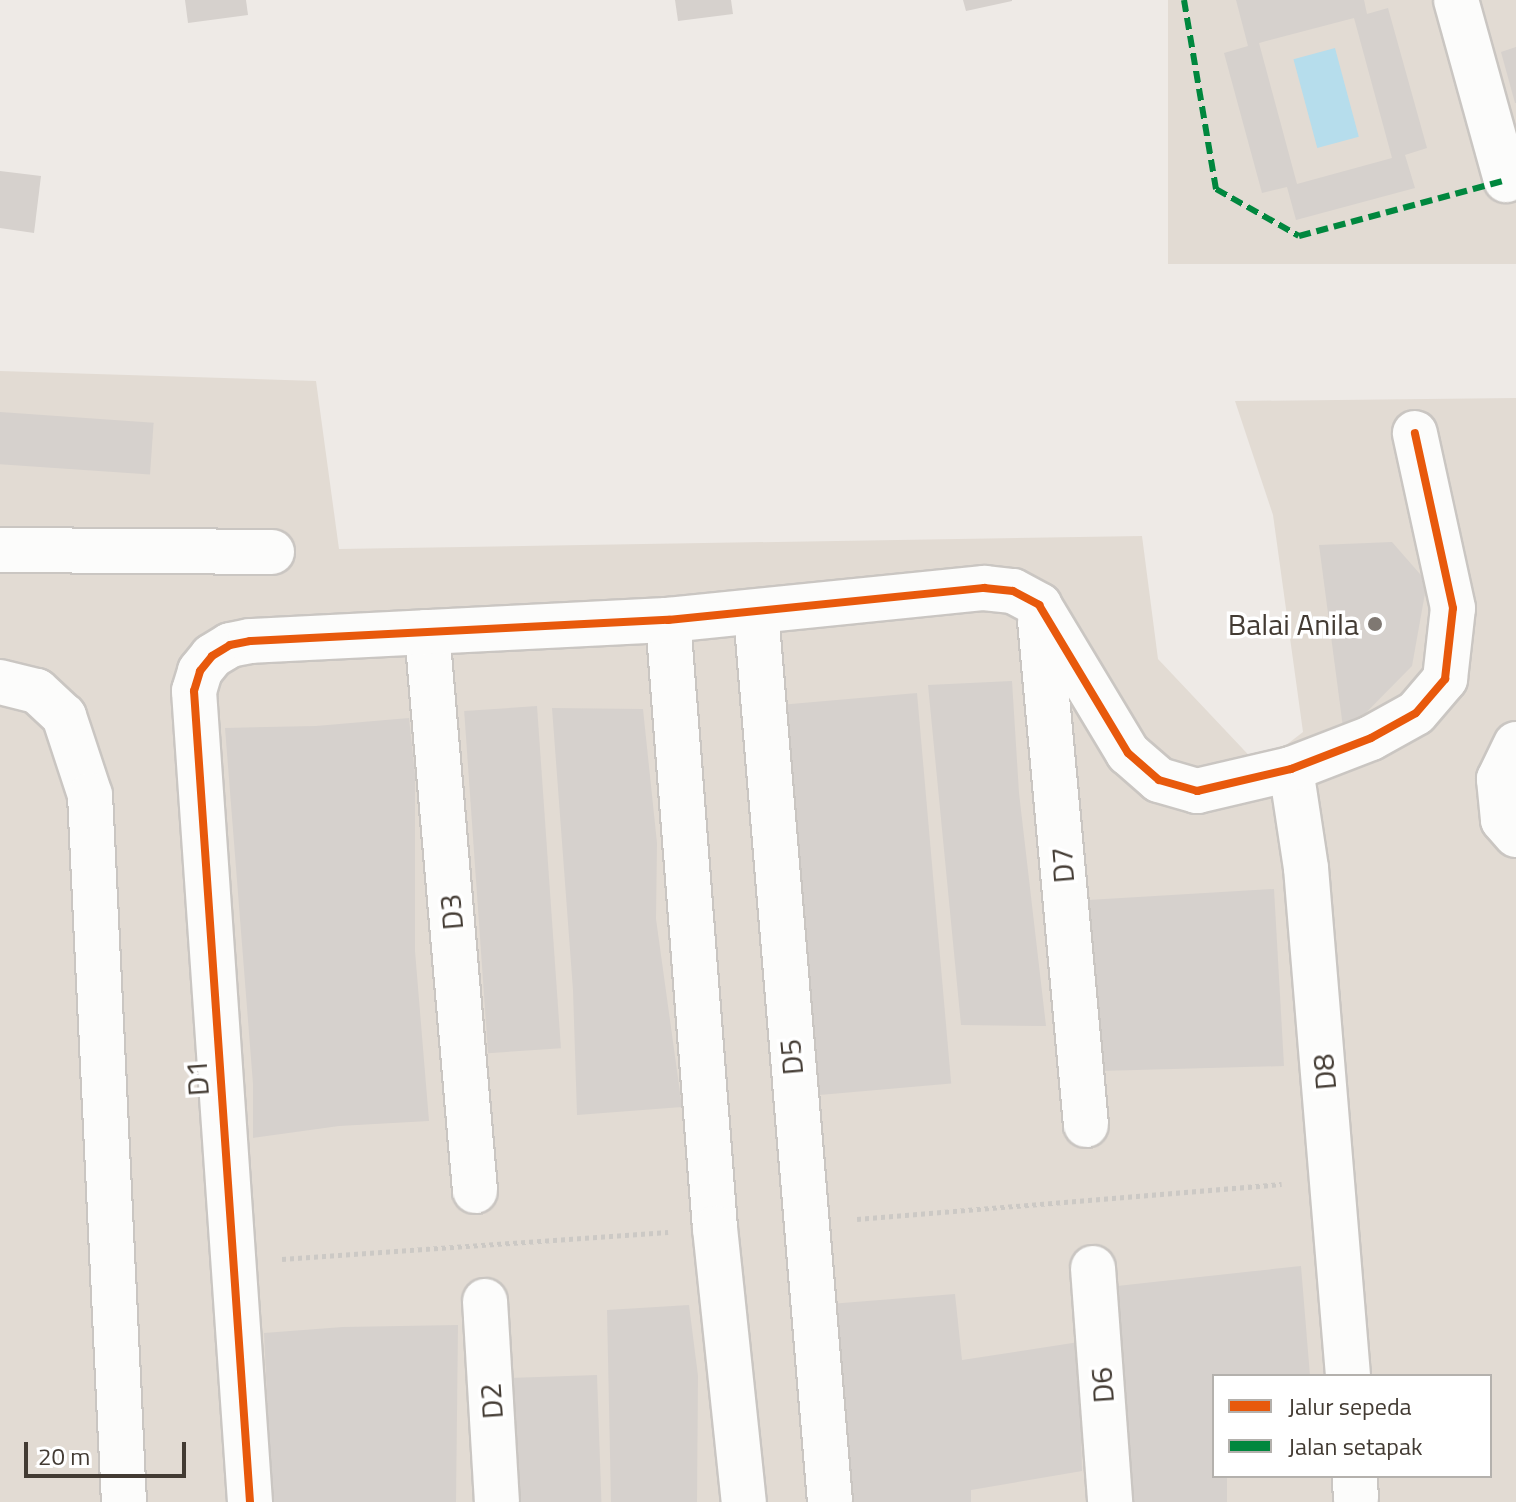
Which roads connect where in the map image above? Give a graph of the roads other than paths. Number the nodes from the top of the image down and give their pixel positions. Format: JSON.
{"nodes":[{"id":1,"x":1456,"y":0,"type":"edge"},
{"id":2,"x":1506,"y":180,"type":"dead end"},
{"id":3,"x":1415,"y":433,"type":"dead end"},
{"id":4,"x":0,"y":550,"type":"edge"},
{"id":5,"x":272,"y":552,"type":"dead end"},
{"id":6,"x":1039,"y":605,"type":"junction"},
{"id":7,"x":756,"y":613,"type":"junction"},
{"id":8,"x":668,"y":620,"type":"junction"},
{"id":9,"x":427,"y":632,"type":"junction"},
{"id":10,"x":0,"y":682,"type":"edge"},
{"id":11,"x":1516,"y":744,"type":"edge"},
{"id":12,"x":1291,"y":769,"type":"junction"},
{"id":13,"x":1516,"y":835,"type":"edge"},
{"id":14,"x":1086,"y":1125,"type":"dead end"},
{"id":15,"x":475,"y":1191,"type":"dead end"},
{"id":16,"x":1093,"y":1268,"type":"dead end"},
{"id":17,"x":485,"y":1301,"type":"dead end"},
{"id":18,"x":1348,"y":1374,"type":"edge"},
{"id":19,"x":124,"y":1502,"type":"edge"},
{"id":20,"x":250,"y":1502,"type":"edge"},
{"id":21,"x":497,"y":1502,"type":"edge"},
{"id":22,"x":744,"y":1502,"type":"edge"},
{"id":23,"x":830,"y":1502,"type":"edge"},
{"id":24,"x":1110,"y":1502,"type":"edge"}],
"edges":[{"from":1,"to":2,"type":"street"},
{"from":3,"to":12,"type":"street"},
{"from":4,"to":5,"type":"street"},
{"from":6,"to":7,"type":"street"},
{"from":6,"to":12,"type":"street"},
{"from":6,"to":14,"type":"street","name":"D7"},
{"from":7,"to":8,"type":"street"},
{"from":7,"to":23,"type":"street","name":"D5"},
{"from":8,"to":9,"type":"street"},
{"from":8,"to":22,"type":"street"},
{"from":9,"to":15,"type":"street","name":"D3"},
{"from":9,"to":20,"type":"street","name":"D1"},
{"from":10,"to":19,"type":"street"},
{"from":11,"to":13,"type":"street"},
{"from":12,"to":18,"type":"street","name":"D8"},
{"from":16,"to":24,"type":"street","name":"D6"},
{"from":17,"to":21,"type":"street","name":"D2"}]}
